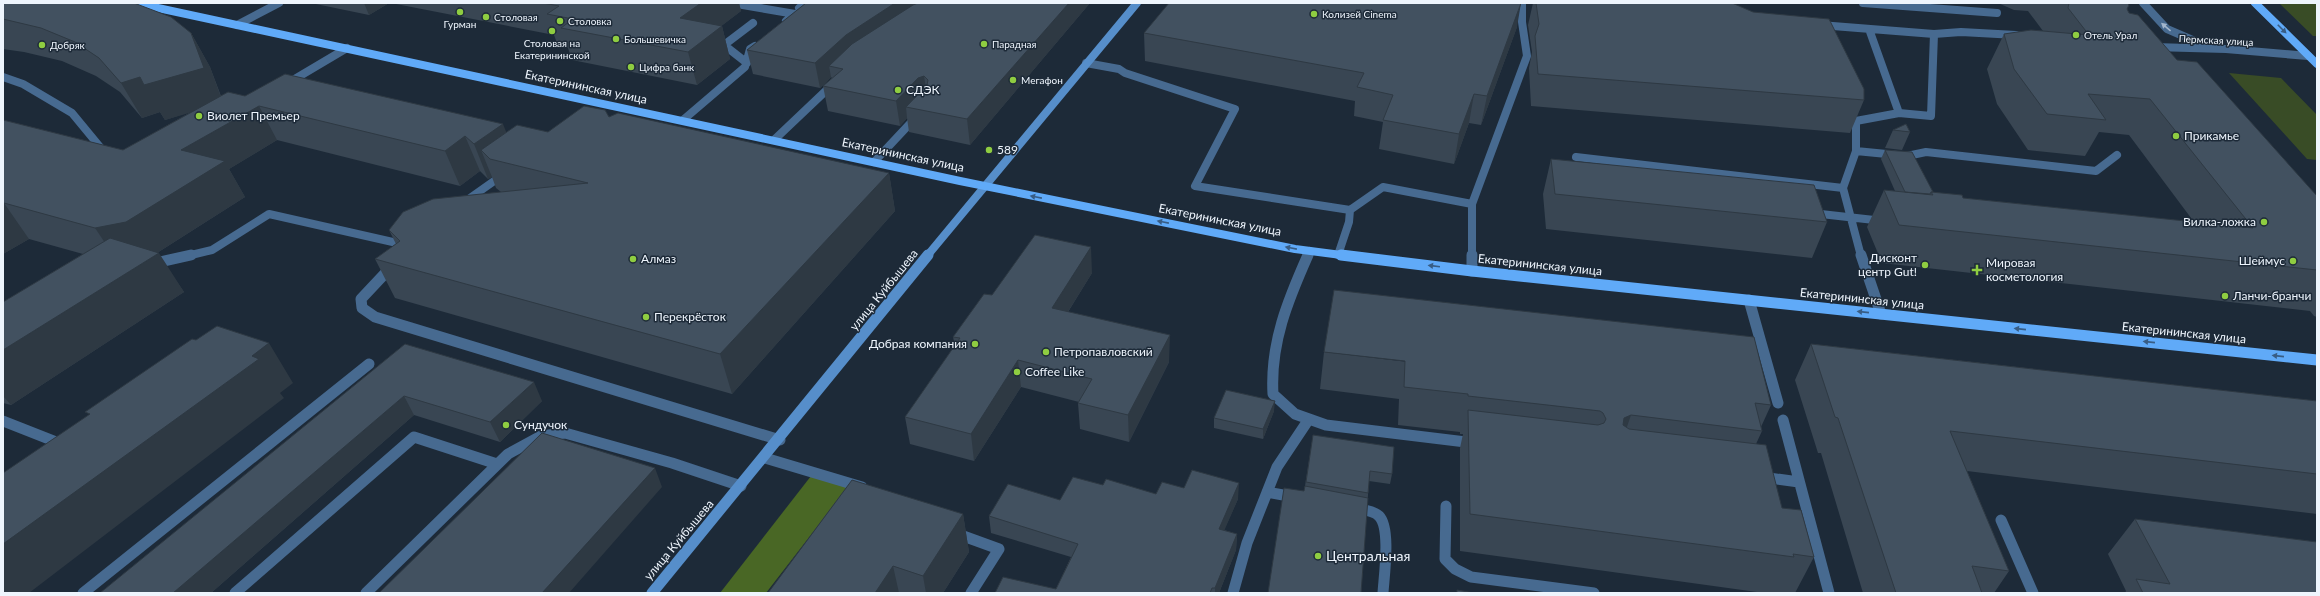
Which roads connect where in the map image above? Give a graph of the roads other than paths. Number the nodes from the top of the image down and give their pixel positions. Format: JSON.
{"nodes":[{"id":1,"x":135,"y":3,"type":"edge"},
{"id":2,"x":279,"y":3,"type":"edge"},
{"id":3,"x":731,"y":3,"type":"edge"},
{"id":4,"x":805,"y":3,"type":"edge"},
{"id":5,"x":1137,"y":3,"type":"edge"},
{"id":6,"x":1862,"y":3,"type":"edge"},
{"id":7,"x":2143,"y":3,"type":"edge"},
{"id":8,"x":2255,"y":3,"type":"edge"},
{"id":9,"x":1522,"y":4,"type":"edge"},
{"id":10,"x":799,"y":8,"type":"edge"},
{"id":11,"x":1997,"y":14,"type":"dead end"},
{"id":12,"x":753,"y":23,"type":"dead end"},
{"id":13,"x":1808,"y":24,"type":"edge"},
{"id":14,"x":237,"y":25,"type":"junction"},
{"id":15,"x":778,"y":27,"type":"edge"},
{"id":16,"x":1869,"y":29,"type":"junction"},
{"id":17,"x":1934,"y":34,"type":"junction"},
{"id":18,"x":2027,"y":36,"type":"edge"},
{"id":19,"x":761,"y":40,"type":"edge"},
{"id":20,"x":2155,"y":45,"type":"junction"},
{"id":21,"x":2143,"y":46,"type":"edge"},
{"id":22,"x":347,"y":48,"type":"junction"},
{"id":23,"x":2214,"y":49,"type":"junction"},
{"id":24,"x":2164,"y":56,"type":"edge"},
{"id":25,"x":2308,"y":56,"type":"junction"},
{"id":26,"x":2317,"y":56,"type":"edge"},
{"id":27,"x":747,"y":62,"type":"junction"},
{"id":28,"x":1086,"y":63,"type":"junction"},
{"id":29,"x":2317,"y":64,"type":"edge"},
{"id":30,"x":3,"y":77,"type":"edge"},
{"id":31,"x":838,"y":80,"type":"edge"},
{"id":32,"x":300,"y":89,"type":"edge"},
{"id":33,"x":603,"y":104,"type":"junction"},
{"id":34,"x":926,"y":106,"type":"edge"},
{"id":35,"x":592,"y":112,"type":"edge"},
{"id":36,"x":1899,"y":113,"type":"junction"},
{"id":37,"x":662,"y":116,"type":"junction"},
{"id":38,"x":683,"y":120,"type":"junction"},
{"id":39,"x":652,"y":125,"type":"edge"},
{"id":40,"x":774,"y":140,"type":"junction"},
{"id":41,"x":1856,"y":151,"type":"junction"},
{"id":42,"x":2117,"y":155,"type":"dead end"},
{"id":43,"x":1576,"y":157,"type":"dead end"},
{"id":44,"x":112,"y":158,"type":"edge"},
{"id":45,"x":874,"y":162,"type":"junction"},
{"id":46,"x":514,"y":166,"type":"edge"},
{"id":47,"x":985,"y":185,"type":"junction"},
{"id":48,"x":1843,"y":188,"type":"junction"},
{"id":49,"x":1472,"y":204,"type":"junction"},
{"id":50,"x":452,"y":210,"type":"edge"},
{"id":51,"x":1350,"y":210,"type":"junction"},
{"id":52,"x":1799,"y":212,"type":"edge"},
{"id":53,"x":1850,"y":218,"type":"junction"},
{"id":54,"x":1889,"y":221,"type":"edge"},
{"id":55,"x":416,"y":236,"type":"edge"},
{"id":56,"x":406,"y":245,"type":"junction"},
{"id":57,"x":1310,"y":251,"type":"junction"},
{"id":58,"x":1338,"y":255,"type":"junction"},
{"id":59,"x":138,"y":267,"type":"edge"},
{"id":60,"x":1472,"y":271,"type":"junction"},
{"id":61,"x":1749,"y":300,"type":"junction"},
{"id":62,"x":1881,"y":314,"type":"junction"},
{"id":63,"x":2317,"y":360,"type":"edge"},
{"id":64,"x":369,"y":364,"type":"dead end"},
{"id":65,"x":1778,"y":403,"type":"dead end"},
{"id":66,"x":1309,"y":419,"type":"junction"},
{"id":67,"x":1783,"y":420,"type":"dead end"},
{"id":68,"x":3,"y":421,"type":"edge"},
{"id":69,"x":780,"y":440,"type":"junction"},
{"id":70,"x":1484,"y":444,"type":"edge"},
{"id":71,"x":58,"y":456,"type":"edge"},
{"id":72,"x":765,"y":458,"type":"junction"},
{"id":73,"x":497,"y":464,"type":"junction"},
{"id":74,"x":1754,"y":476,"type":"edge"},
{"id":75,"x":1799,"y":482,"type":"junction"},
{"id":76,"x":741,"y":486,"type":"junction"},
{"id":77,"x":1267,"y":492,"type":"junction"},
{"id":78,"x":867,"y":498,"type":"edge"},
{"id":79,"x":1306,"y":499,"type":"edge"},
{"id":80,"x":1344,"y":506,"type":"edge"},
{"id":81,"x":1446,"y":506,"type":"dead end"},
{"id":82,"x":2000,"y":520,"type":"dead end"},
{"id":83,"x":942,"y":529,"type":"edge"},
{"id":84,"x":83,"y":593,"type":"edge"},
{"id":85,"x":236,"y":593,"type":"edge"},
{"id":86,"x":366,"y":593,"type":"edge"},
{"id":87,"x":652,"y":593,"type":"edge"},
{"id":88,"x":971,"y":593,"type":"edge"},
{"id":89,"x":1233,"y":593,"type":"edge"},
{"id":90,"x":1382,"y":593,"type":"edge"},
{"id":91,"x":1594,"y":593,"type":"edge"},
{"id":92,"x":1829,"y":593,"type":"edge"},
{"id":93,"x":2033,"y":593,"type":"edge"}],
"edges":[{"from":1,"to":14,"type":"main road","name":"Екатерининская улица"},
{"from":2,"to":14,"type":"lane"},
{"from":3,"to":15,"type":"lane"},
{"from":4,"to":10,"type":"lane"},
{"from":5,"to":28,"type":"main road","name":"улица Куйбышева"},
{"from":6,"to":11,"type":"lane"},
{"from":23,"to":7,"type":"lane","one_way":true},
{"from":8,"to":25,"type":"main road","one_way":true},
{"from":9,"to":49,"type":"lane"},
{"from":12,"to":27,"type":"lane"},
{"from":13,"to":16,"type":"lane"},
{"from":14,"to":22,"type":"main road","name":"Екатерининская улица"},
{"from":16,"to":17,"type":"lane"},
{"from":16,"to":36,"type":"lane"},
{"from":17,"to":18,"type":"lane"},
{"from":17,"to":36,"type":"lane"},
{"from":19,"to":27,"type":"lane"},
{"from":20,"to":21,"type":"lane","name":"Пермская улица"},
{"from":20,"to":23,"type":"lane","name":"Пермская улица"},
{"from":20,"to":24,"type":"lane"},
{"from":22,"to":32,"type":"lane"},
{"from":22,"to":33,"type":"main road","name":"Екатерининская улица"},
{"from":23,"to":25,"type":"lane","name":"Пермская улица"},
{"from":25,"to":26,"type":"main road","name":"Пермская улица"},
{"from":25,"to":29,"type":"main road"},
{"from":27,"to":38,"type":"lane"},
{"from":28,"to":47,"type":"main road","name":"улица Куйбышева"},
{"from":28,"to":51,"type":"lane"},
{"from":30,"to":44,"type":"lane"},
{"from":31,"to":40,"type":"lane"},
{"from":33,"to":35,"type":"lane"},
{"from":33,"to":37,"type":"main road","name":"Екатерининская улица"},
{"from":34,"to":45,"type":"lane"},
{"from":36,"to":41,"type":"lane"},
{"from":37,"to":38,"type":"main road","name":"Екатерининская улица"},
{"from":37,"to":39,"type":"lane"},
{"from":38,"to":40,"type":"main road","name":"Екатерининская улица"},
{"from":40,"to":45,"type":"main road","name":"Екатерининская улица"},
{"from":41,"to":42,"type":"lane"},
{"from":41,"to":48,"type":"lane"},
{"from":43,"to":48,"type":"lane"},
{"from":45,"to":47,"type":"main road","name":"Екатерининская улица"},
{"from":46,"to":50,"type":"lane"},
{"from":57,"to":47,"type":"main road","name":"Екатерининская улица","one_way":true},
{"from":47,"to":69,"type":"main road","name":"улица Куйбышева"},
{"from":48,"to":53,"type":"lane"},
{"from":49,"to":51,"type":"lane"},
{"from":49,"to":60,"type":"lane"},
{"from":51,"to":58,"type":"lane"},
{"from":52,"to":53,"type":"lane"},
{"from":53,"to":54,"type":"lane"},
{"from":53,"to":62,"type":"lane"},
{"from":55,"to":56,"type":"lane"},
{"from":56,"to":59,"type":"lane"},
{"from":56,"to":69,"type":"lane"},
{"from":57,"to":58,"type":"main road","name":"Екатерининская улица"},
{"from":57,"to":66,"type":"lane"},
{"from":60,"to":58,"type":"main road","name":"Екатерининская улица","one_way":true},
{"from":60,"to":61,"type":"main road","name":"Екатерининская улица"},
{"from":62,"to":61,"type":"main road","name":"Екатерининская улица","one_way":true},
{"from":61,"to":65,"type":"lane"},
{"from":63,"to":62,"type":"main road","name":"Екатерининская улица","one_way":true},
{"from":64,"to":84,"type":"lane"},
{"from":66,"to":70,"type":"lane"},
{"from":66,"to":77,"type":"lane"},
{"from":67,"to":75,"type":"lane"},
{"from":68,"to":71,"type":"lane"},
{"from":69,"to":72,"type":"main road","name":"улица Куйбышева"},
{"from":72,"to":76,"type":"main road","name":"улица Куйбышева"},
{"from":72,"to":78,"type":"lane"},
{"from":73,"to":76,"type":"lane"},
{"from":73,"to":85,"type":"lane"},
{"from":73,"to":86,"type":"lane"},
{"from":74,"to":75,"type":"lane"},
{"from":75,"to":92,"type":"lane"},
{"from":76,"to":87,"type":"main road","name":"улица Куйбышева"},
{"from":77,"to":79,"type":"lane"},
{"from":77,"to":89,"type":"lane"},
{"from":80,"to":90,"type":"lane"},
{"from":81,"to":91,"type":"lane"},
{"from":82,"to":93,"type":"lane"},
{"from":83,"to":88,"type":"lane"}]}
